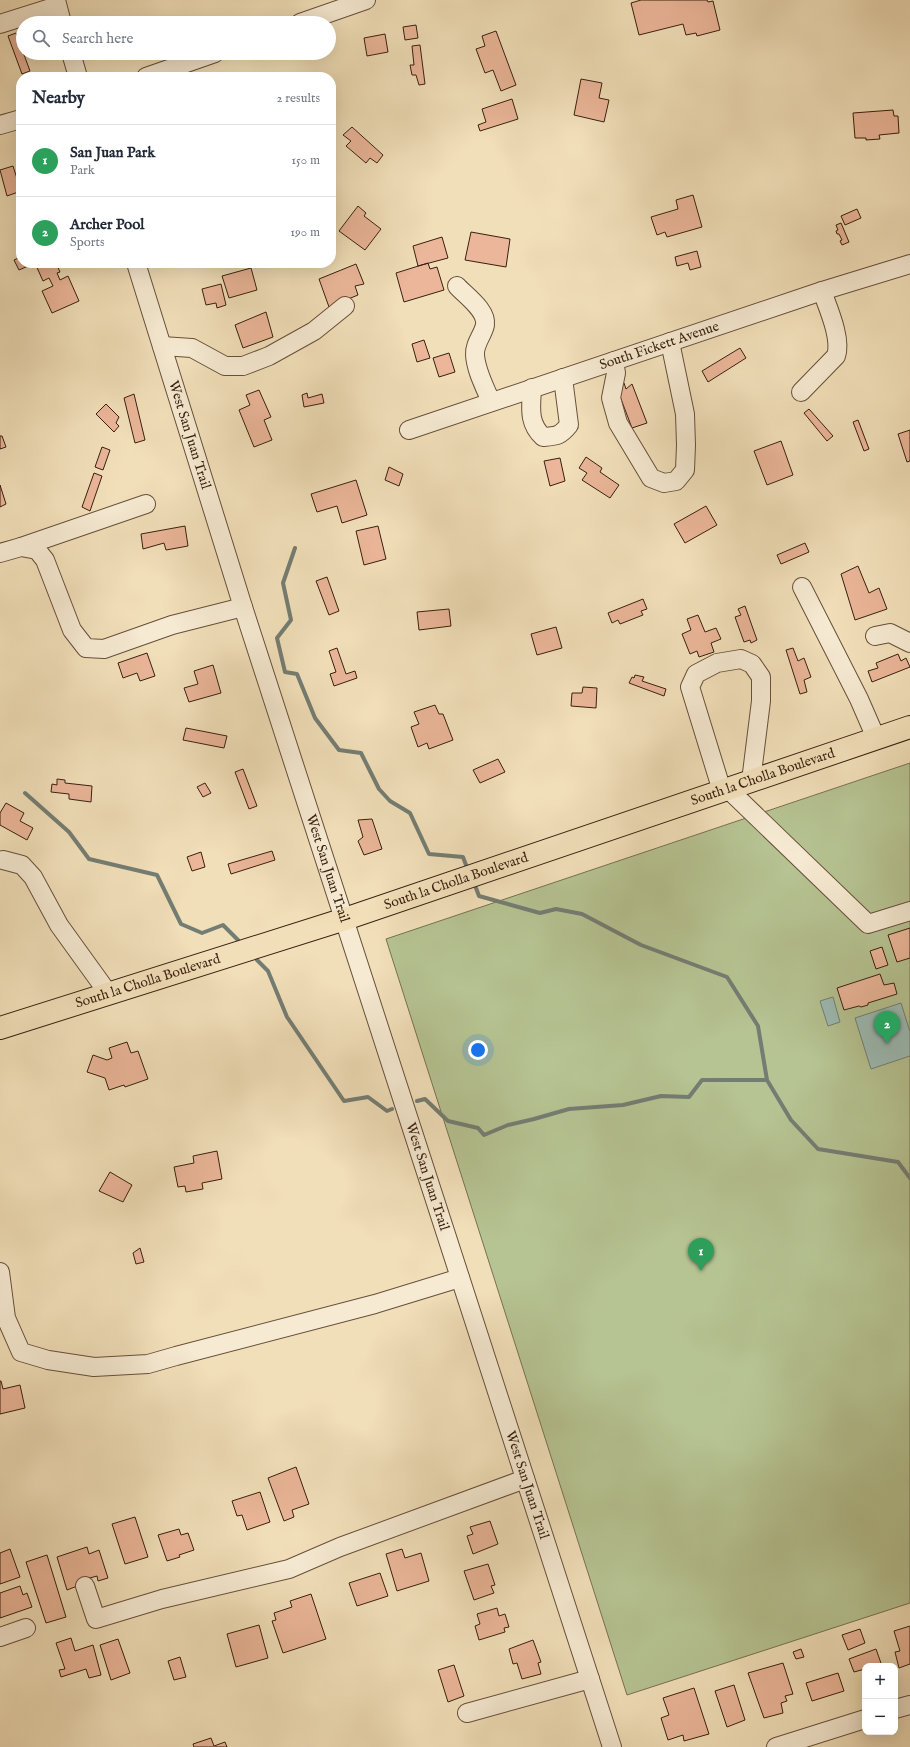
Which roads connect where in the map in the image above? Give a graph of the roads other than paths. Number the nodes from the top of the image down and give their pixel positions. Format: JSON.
{"nodes":[{"id":1,"x":366,"y":0,"type":"edge"},
{"id":2,"x":56,"y":3,"type":"edge"},
{"id":3,"x":21,"y":16,"type":"edge"},
{"id":4,"x":60,"y":16,"type":"edge"},
{"id":5,"x":320,"y":16,"type":"edge"},
{"id":6,"x":16,"y":18,"type":"edge"},
{"id":7,"x":0,"y":24,"type":"edge"},
{"id":8,"x":73,"y":60,"type":"edge"},
{"id":9,"x":195,"y":60,"type":"edge"},
{"id":10,"x":77,"y":72,"type":"edge"},
{"id":11,"x":160,"y":72,"type":"edge"},
{"id":12,"x":16,"y":120,"type":"edge"},
{"id":13,"x":0,"y":125,"type":"edge"},
{"id":14,"x":910,"y":264,"type":"edge"},
{"id":15,"x":143,"y":268,"type":"edge"},
{"id":16,"x":456,"y":286,"type":"dead end"},
{"id":17,"x":822,"y":291,"type":"junction"},
{"id":18,"x":345,"y":306,"type":"dead end"},
{"id":19,"x":670,"y":342,"type":"junction"},
{"id":20,"x":162,"y":346,"type":"junction"},
{"id":21,"x":614,"y":361,"type":"junction"},
{"id":22,"x":563,"y":378,"type":"junction"},
{"id":23,"x":532,"y":388,"type":"junction"},
{"id":24,"x":801,"y":392,"type":"dead end"},
{"id":25,"x":491,"y":402,"type":"junction"},
{"id":26,"x":409,"y":430,"type":"dead end"},
{"id":27,"x":146,"y":504,"type":"dead end"},
{"id":28,"x":21,"y":547,"type":"junction"},
{"id":29,"x":0,"y":554,"type":"edge"},
{"id":30,"x":802,"y":587,"type":"dead end"},
{"id":31,"x":243,"y":607,"type":"junction"},
{"id":32,"x":875,"y":636,"type":"dead end"},
{"id":33,"x":910,"y":643,"type":"edge"},
{"id":34,"x":910,"y":727,"type":"edge"},
{"id":35,"x":876,"y":738,"type":"junction"},
{"id":36,"x":751,"y":781,"type":"junction"},
{"id":37,"x":725,"y":790,"type":"junction"},
{"id":38,"x":3,"y":860,"type":"dead end"},
{"id":39,"x":910,"y":911,"type":"edge"},
{"id":40,"x":344,"y":919,"type":"junction"},
{"id":41,"x":108,"y":994,"type":"junction"},
{"id":42,"x":0,"y":1028,"type":"edge"},
{"id":43,"x":0,"y":1272,"type":"edge"},
{"id":44,"x":460,"y":1278,"type":"junction"},
{"id":45,"x":525,"y":1479,"type":"junction"},
{"id":46,"x":85,"y":1586,"type":"dead end"},
{"id":47,"x":26,"y":1628,"type":"dead end"},
{"id":48,"x":0,"y":1637,"type":"edge"},
{"id":49,"x":590,"y":1679,"type":"junction"},
{"id":50,"x":910,"y":1704,"type":"edge"},
{"id":51,"x":898,"y":1708,"type":"edge"},
{"id":52,"x":467,"y":1714,"type":"dead end"},
{"id":53,"x":862,"y":1720,"type":"edge"},
{"id":54,"x":612,"y":1747,"type":"edge"},
{"id":55,"x":776,"y":1747,"type":"edge"}],
"edges":[{"from":1,"to":5,"type":"street"},
{"from":2,"to":3,"type":"street"},
{"from":2,"to":4,"type":"street"},
{"from":6,"to":7,"type":"street"},
{"from":8,"to":10,"type":"street"},
{"from":9,"to":11,"type":"street"},
{"from":12,"to":13,"type":"street"},
{"from":14,"to":17,"type":"street","name":"South Fickett Avenue"},
{"from":15,"to":20,"type":"street","name":"West San Juan Trail"},
{"from":16,"to":25,"type":"street"},
{"from":17,"to":19,"type":"street","name":"South Fickett Avenue"},
{"from":17,"to":24,"type":"street"},
{"from":18,"to":20,"type":"street"},
{"from":19,"to":21,"type":"street","name":"South Fickett Avenue"},
{"from":19,"to":21,"type":"street"},
{"from":20,"to":31,"type":"street","name":"West San Juan Trail"},
{"from":21,"to":22,"type":"street","name":"South Fickett Avenue"},
{"from":22,"to":23,"type":"street","name":"South Fickett Avenue"},
{"from":22,"to":23,"type":"street"},
{"from":23,"to":25,"type":"street","name":"South Fickett Avenue"},
{"from":25,"to":26,"type":"street","name":"South Fickett Avenue"},
{"from":27,"to":28,"type":"street"},
{"from":28,"to":29,"type":"street"},
{"from":28,"to":31,"type":"street"},
{"from":30,"to":35,"type":"street"},
{"from":31,"to":40,"type":"street","name":"West San Juan Trail"},
{"from":32,"to":33,"type":"street"},
{"from":34,"to":35,"type":"main road","name":"South la Cholla Boulevard"},
{"from":35,"to":36,"type":"main road","name":"South la Cholla Boulevard"},
{"from":36,"to":37,"type":"main road","name":"South la Cholla Boulevard"},
{"from":36,"to":37,"type":"street"},
{"from":37,"to":39,"type":"street"},
{"from":37,"to":40,"type":"main road","name":"South la Cholla Boulevard"},
{"from":38,"to":41,"type":"street"},
{"from":40,"to":41,"type":"main road","name":"South la Cholla Boulevard"},
{"from":40,"to":44,"type":"street","name":"West San Juan Trail"},
{"from":41,"to":42,"type":"main road","name":"South la Cholla Boulevard"},
{"from":43,"to":44,"type":"street"},
{"from":44,"to":45,"type":"street","name":"West San Juan Trail"},
{"from":45,"to":46,"type":"street"},
{"from":45,"to":49,"type":"street","name":"West San Juan Trail"},
{"from":47,"to":48,"type":"street"},
{"from":49,"to":52,"type":"street"},
{"from":49,"to":54,"type":"street","name":"West San Juan Trail"},
{"from":50,"to":51,"type":"street"},
{"from":53,"to":55,"type":"street"}]}
